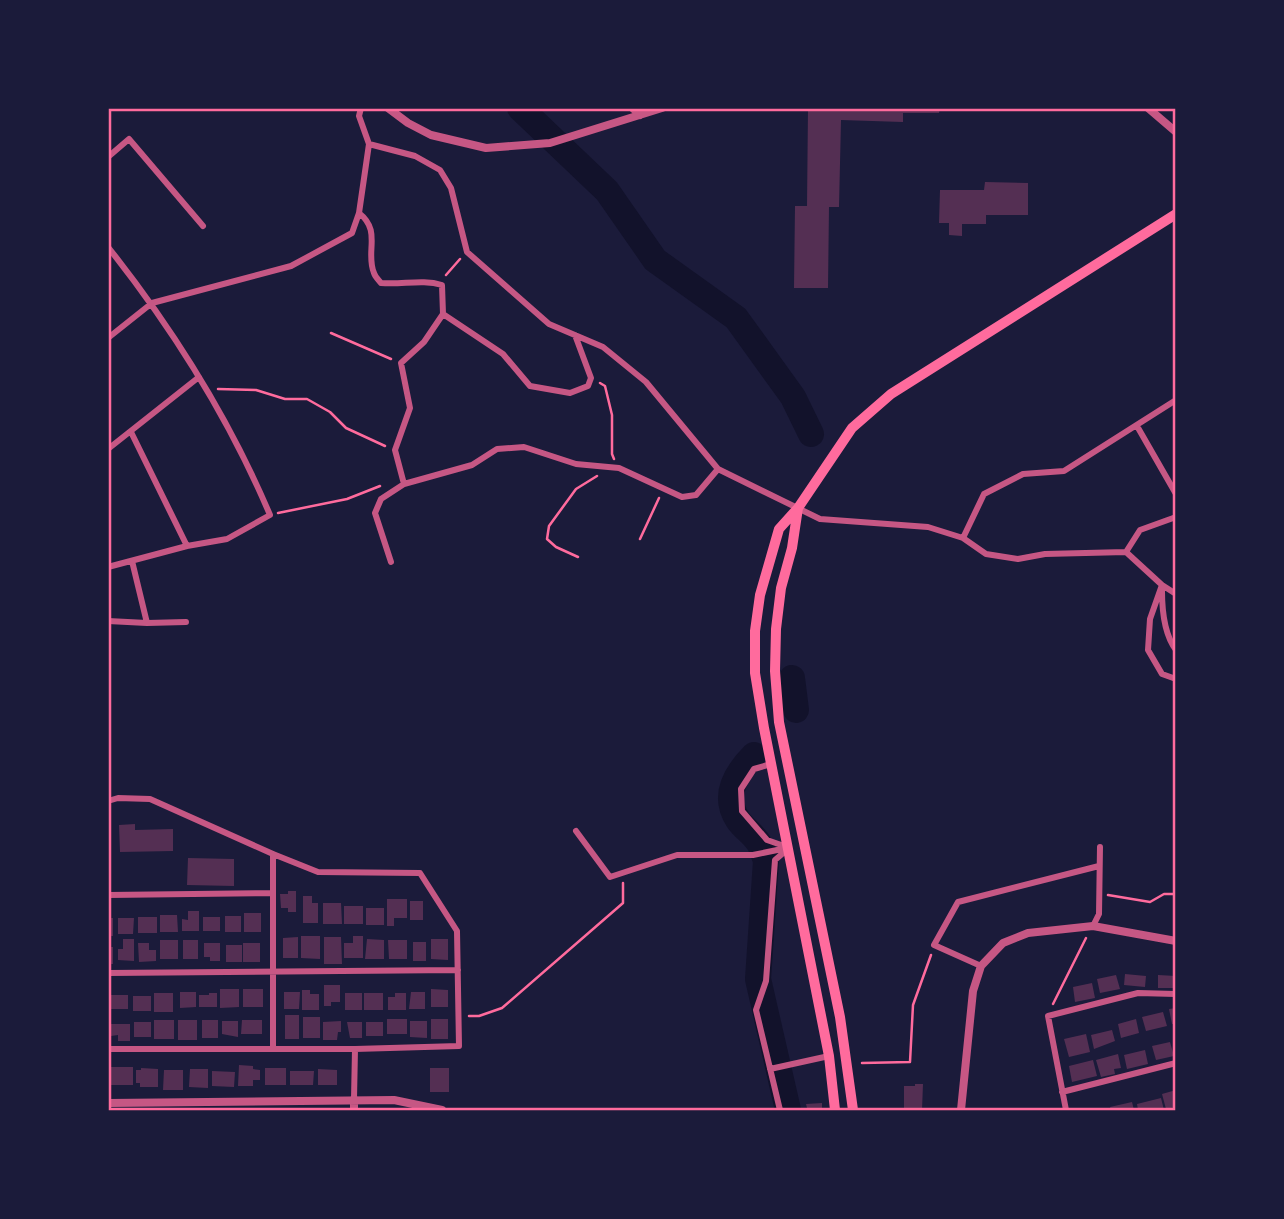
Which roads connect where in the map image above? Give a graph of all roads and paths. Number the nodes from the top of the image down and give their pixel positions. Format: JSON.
{"nodes":[{"id":1,"x":361,"y":108,"type":"edge"},
{"id":2,"x":388,"y":108,"type":"edge"},
{"id":3,"x":631,"y":108,"type":"edge"},
{"id":4,"x":662,"y":108,"type":"edge"},
{"id":5,"x":1148,"y":108,"type":"edge"},
{"id":6,"x":640,"y":116,"type":"junction"},
{"id":7,"x":1175,"y":132,"type":"edge"},
{"id":8,"x":369,"y":144,"type":"junction"},
{"id":9,"x":108,"y":157,"type":"edge"},
{"id":10,"x":359,"y":214,"type":"junction"},
{"id":11,"x":1175,"y":214,"type":"edge"},
{"id":12,"x":203,"y":226,"type":"dead end"},
{"id":13,"x":108,"y":247,"type":"edge"},
{"id":14,"x":467,"y":252,"type":"junction"},
{"id":15,"x":442,"y":285,"type":"junction"},
{"id":16,"x":152,"y":303,"type":"junction"},
{"id":17,"x":443,"y":314,"type":"junction"},
{"id":18,"x":331,"y":333,"type":"dead end"},
{"id":19,"x":575,"y":335,"type":"junction"},
{"id":20,"x":108,"y":338,"type":"edge"},
{"id":21,"x":401,"y":363,"type":"junction"},
{"id":22,"x":199,"y":377,"type":"junction"},
{"id":23,"x":591,"y":378,"type":"junction"},
{"id":24,"x":205,"y":388,"type":"junction"},
{"id":25,"x":1175,"y":400,"type":"edge"},
{"id":26,"x":1137,"y":426,"type":"junction"},
{"id":27,"x":131,"y":432,"type":"junction"},
{"id":28,"x":108,"y":449,"type":"edge"},
{"id":29,"x":395,"y":450,"type":"junction"},
{"id":30,"x":615,"y":468,"type":"junction"},
{"id":31,"x":718,"y":469,"type":"junction"},
{"id":32,"x":404,"y":484,"type":"junction"},
{"id":33,"x":663,"y":489,"type":"junction"},
{"id":34,"x":1175,"y":494,"type":"edge"},
{"id":35,"x":798,"y":508,"type":"junction"},
{"id":36,"x":270,"y":515,"type":"junction"},
{"id":37,"x":1175,"y":517,"type":"edge"},
{"id":38,"x":962,"y":538,"type":"junction"},
{"id":39,"x":640,"y":539,"type":"dead end"},
{"id":40,"x":187,"y":546,"type":"junction"},
{"id":41,"x":1126,"y":552,"type":"junction"},
{"id":42,"x":578,"y":557,"type":"dead end"},
{"id":43,"x":132,"y":561,"type":"junction"},
{"id":44,"x":391,"y":562,"type":"dead end"},
{"id":45,"x":108,"y":567,"type":"edge"},
{"id":46,"x":1162,"y":585,"type":"junction"},
{"id":47,"x":1175,"y":594,"type":"edge"},
{"id":48,"x":108,"y":621,"type":"edge"},
{"id":49,"x":186,"y":622,"type":"dead end"},
{"id":50,"x":147,"y":623,"type":"junction"},
{"id":51,"x":1175,"y":650,"type":"edge"},
{"id":52,"x":1175,"y":679,"type":"edge"},
{"id":53,"x":771,"y":764,"type":"junction"},
{"id":54,"x":108,"y":801,"type":"edge"},
{"id":55,"x":576,"y":831,"type":"dead end"},
{"id":56,"x":1100,"y":847,"type":"dead end"},
{"id":57,"x":789,"y":848,"type":"junction"},
{"id":58,"x":273,"y":855,"type":"junction"},
{"id":59,"x":1099,"y":866,"type":"junction"},
{"id":60,"x":623,"y":873,"type":"junction"},
{"id":61,"x":273,"y":893,"type":"junction"},
{"id":62,"x":1099,"y":893,"type":"junction"},
{"id":63,"x":1175,"y":894,"type":"edge"},
{"id":64,"x":108,"y":895,"type":"edge"},
{"id":65,"x":1093,"y":926,"type":"junction"},
{"id":66,"x":1175,"y":941,"type":"edge"},
{"id":67,"x":934,"y":945,"type":"junction"},
{"id":68,"x":981,"y":965,"type":"junction"},
{"id":69,"x":458,"y":970,"type":"junction"},
{"id":70,"x":273,"y":971,"type":"junction"},
{"id":71,"x":108,"y":973,"type":"edge"},
{"id":72,"x":1175,"y":994,"type":"edge"},
{"id":73,"x":459,"y":1016,"type":"junction"},
{"id":74,"x":1048,"y":1017,"type":"junction"},
{"id":75,"x":273,"y":1048,"type":"junction"},
{"id":76,"x":108,"y":1049,"type":"edge"},
{"id":77,"x":355,"y":1049,"type":"junction"},
{"id":78,"x":829,"y":1056,"type":"junction"},
{"id":79,"x":862,"y":1063,"type":"dead end"},
{"id":80,"x":1175,"y":1063,"type":"edge"},
{"id":81,"x":770,"y":1069,"type":"junction"},
{"id":82,"x":1062,"y":1092,"type":"junction"},
{"id":83,"x":354,"y":1100,"type":"junction"},
{"id":84,"x":108,"y":1103,"type":"edge"},
{"id":85,"x":354,"y":1111,"type":"edge"},
{"id":86,"x":442,"y":1111,"type":"edge"},
{"id":87,"x":780,"y":1111,"type":"edge"},
{"id":88,"x":835,"y":1111,"type":"edge"},
{"id":89,"x":853,"y":1111,"type":"edge"},
{"id":90,"x":961,"y":1111,"type":"edge"},
{"id":91,"x":1066,"y":1111,"type":"edge"}],
"edges":[{"from":1,"to":8,"type":"street"},
{"from":2,"to":6,"type":"street"},
{"from":3,"to":6,"type":"street"},
{"from":4,"to":6,"type":"street"},
{"from":5,"to":7,"type":"street"},
{"from":8,"to":10,"type":"street"},
{"from":8,"to":14,"type":"street"},
{"from":9,"to":12,"type":"street"},
{"from":10,"to":15,"type":"street"},
{"from":10,"to":16,"type":"street"},
{"from":11,"to":35,"type":"main road"},
{"from":13,"to":16,"type":"street"},
{"from":14,"to":15,"type":"path"},
{"from":14,"to":19,"type":"street"},
{"from":15,"to":17,"type":"street"},
{"from":16,"to":20,"type":"street"},
{"from":16,"to":22,"type":"street"},
{"from":17,"to":21,"type":"street"},
{"from":17,"to":23,"type":"street"},
{"from":18,"to":21,"type":"path"},
{"from":19,"to":23,"type":"street"},
{"from":19,"to":31,"type":"street"},
{"from":21,"to":29,"type":"street"},
{"from":22,"to":24,"type":"street"},
{"from":22,"to":27,"type":"street"},
{"from":23,"to":30,"type":"path"},
{"from":24,"to":29,"type":"path"},
{"from":24,"to":36,"type":"street"},
{"from":25,"to":26,"type":"street"},
{"from":26,"to":34,"type":"street"},
{"from":26,"to":38,"type":"street"},
{"from":27,"to":28,"type":"street"},
{"from":27,"to":40,"type":"street"},
{"from":29,"to":32,"type":"street"},
{"from":30,"to":32,"type":"street"},
{"from":30,"to":33,"type":"street"},
{"from":30,"to":42,"type":"path"},
{"from":31,"to":33,"type":"street"},
{"from":31,"to":35,"type":"street"},
{"from":32,"to":36,"type":"path"},
{"from":32,"to":44,"type":"street"},
{"from":33,"to":39,"type":"path"},
{"from":35,"to":38,"type":"street"},
{"from":35,"to":53,"type":"main road"},
{"from":35,"to":89,"type":"main road"},
{"from":36,"to":40,"type":"street"},
{"from":37,"to":41,"type":"street"},
{"from":38,"to":41,"type":"street"},
{"from":40,"to":43,"type":"street"},
{"from":41,"to":46,"type":"street"},
{"from":43,"to":45,"type":"street"},
{"from":43,"to":50,"type":"street"},
{"from":46,"to":47,"type":"street"},
{"from":46,"to":51,"type":"street"},
{"from":46,"to":52,"type":"street"},
{"from":48,"to":50,"type":"street"},
{"from":49,"to":50,"type":"street"},
{"from":53,"to":57,"type":"main road"},
{"from":53,"to":57,"type":"street"},
{"from":54,"to":58,"type":"street"},
{"from":55,"to":60,"type":"street"},
{"from":56,"to":59,"type":"street"},
{"from":57,"to":60,"type":"street"},
{"from":57,"to":78,"type":"main road"},
{"from":57,"to":81,"type":"street"},
{"from":58,"to":61,"type":"street"},
{"from":58,"to":69,"type":"street"},
{"from":59,"to":62,"type":"street"},
{"from":59,"to":67,"type":"street"},
{"from":60,"to":73,"type":"path"},
{"from":61,"to":64,"type":"street"},
{"from":61,"to":70,"type":"street"},
{"from":62,"to":63,"type":"path"},
{"from":62,"to":65,"type":"street"},
{"from":65,"to":66,"type":"street"},
{"from":65,"to":68,"type":"street"},
{"from":65,"to":74,"type":"path"},
{"from":67,"to":68,"type":"street"},
{"from":67,"to":79,"type":"path"},
{"from":68,"to":90,"type":"street"},
{"from":69,"to":70,"type":"street"},
{"from":69,"to":73,"type":"street"},
{"from":70,"to":71,"type":"street"},
{"from":70,"to":75,"type":"street"},
{"from":72,"to":74,"type":"street"},
{"from":73,"to":77,"type":"street"},
{"from":74,"to":82,"type":"street"},
{"from":75,"to":76,"type":"street"},
{"from":75,"to":77,"type":"street"},
{"from":77,"to":83,"type":"street"},
{"from":78,"to":81,"type":"street"},
{"from":78,"to":88,"type":"main road"},
{"from":80,"to":82,"type":"street"},
{"from":81,"to":87,"type":"street"},
{"from":82,"to":91,"type":"street"},
{"from":83,"to":84,"type":"street"},
{"from":83,"to":85,"type":"street"},
{"from":83,"to":86,"type":"street"}]}
